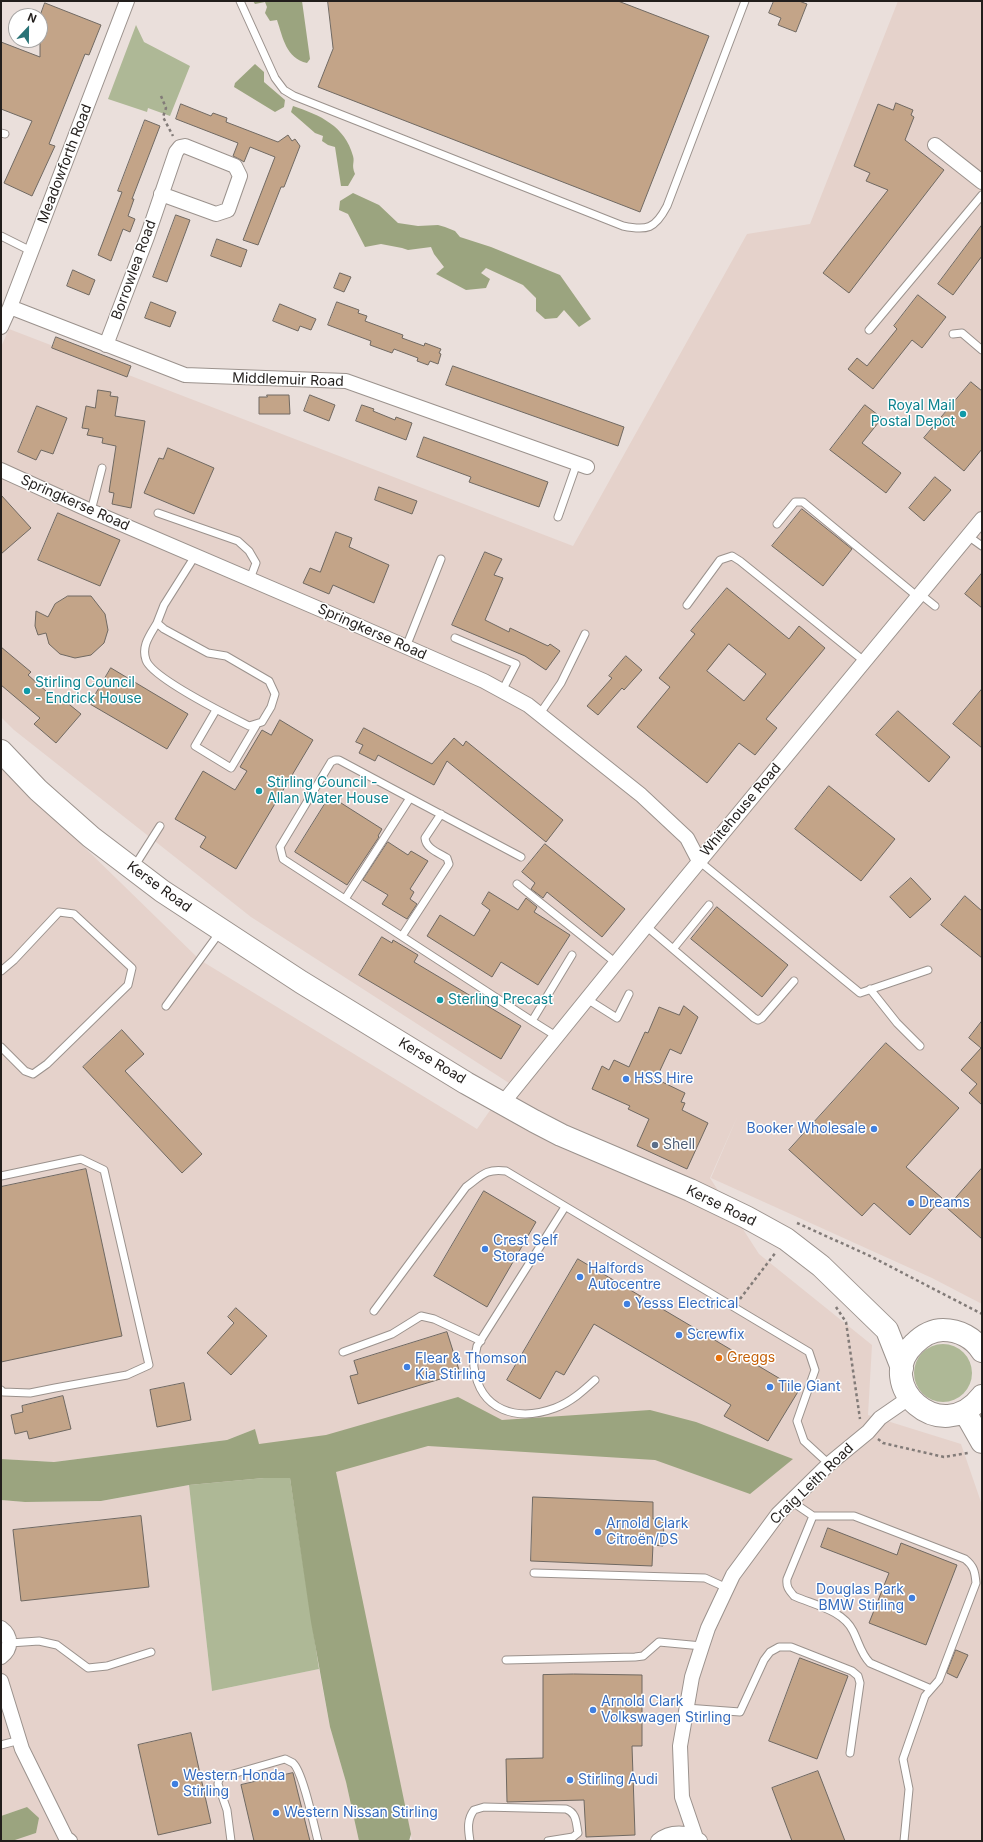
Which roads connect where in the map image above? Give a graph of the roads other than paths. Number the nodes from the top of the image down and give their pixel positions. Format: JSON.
{"nodes":[{"id":1,"x":127,"y":1,"type":"edge"},
{"id":2,"x":240,"y":1,"type":"edge"},
{"id":3,"x":745,"y":1,"type":"edge"},
{"id":4,"x":935,"y":145,"type":"dead end"},
{"id":5,"x":982,"y":182,"type":"edge"},
{"id":6,"x":161,"y":194,"type":"junction"},
{"id":7,"x":982,"y":195,"type":"edge"},
{"id":8,"x":1,"y":236,"type":"edge"},
{"id":9,"x":31,"y":251,"type":"junction"},
{"id":10,"x":10,"y":307,"type":"junction"},
{"id":11,"x":1,"y":327,"type":"edge"},
{"id":12,"x":869,"y":330,"type":"dead end"},
{"id":13,"x":953,"y":334,"type":"dead end"},
{"id":14,"x":106,"y":345,"type":"junction"},
{"id":15,"x":982,"y":350,"type":"edge"},
{"id":16,"x":582,"y":465,"type":"joint"},
{"id":17,"x":102,"y":468,"type":"dead end"},
{"id":18,"x":1,"y":470,"type":"edge"},
{"id":19,"x":91,"y":510,"type":"junction"},
{"id":20,"x":158,"y":513,"type":"dead end"},
{"id":21,"x":558,"y":517,"type":"dead end"},
{"id":22,"x":982,"y":519,"type":"edge"},
{"id":23,"x":777,"y":524,"type":"dead end"},
{"id":24,"x":968,"y":536,"type":"junction"},
{"id":25,"x":982,"y":546,"type":"edge"},
{"id":26,"x":195,"y":556,"type":"junction"},
{"id":27,"x":441,"y":559,"type":"dead end"},
{"id":28,"x":250,"y":579,"type":"junction"},
{"id":29,"x":919,"y":595,"type":"junction"},
{"id":30,"x":687,"y":605,"type":"dead end"},
{"id":31,"x":936,"y":606,"type":"dead end"},
{"id":32,"x":157,"y":623,"type":"junction"},
{"id":33,"x":585,"y":634,"type":"dead end"},
{"id":34,"x":455,"y":638,"type":"dead end"},
{"id":35,"x":406,"y":646,"type":"junction"},
{"id":36,"x":864,"y":661,"type":"junction"},
{"id":37,"x":502,"y":692,"type":"junction"},
{"id":38,"x":216,"y":710,"type":"junction"},
{"id":39,"x":539,"y":714,"type":"junction"},
{"id":40,"x":257,"y":724,"type":"junction"},
{"id":41,"x":1,"y":751,"type":"edge"},
{"id":42,"x":410,"y":798,"type":"junction"},
{"id":43,"x":441,"y":814,"type":"junction"},
{"id":44,"x":160,"y":826,"type":"dead end"},
{"id":45,"x":521,"y":857,"type":"dead end"},
{"id":46,"x":699,"y":861,"type":"junction"},
{"id":47,"x":133,"y":869,"type":"junction"},
{"id":48,"x":517,"y":884,"type":"dead end"},
{"id":49,"x":345,"y":899,"type":"junction"},
{"id":50,"x":709,"y":905,"type":"dead end"},
{"id":51,"x":646,"y":926,"type":"junction"},
{"id":52,"x":221,"y":930,"type":"junction"},
{"id":53,"x":402,"y":936,"type":"junction"},
{"id":54,"x":673,"y":949,"type":"junction"},
{"id":55,"x":572,"y":955,"type":"dead end"},
{"id":56,"x":616,"y":963,"type":"junction"},
{"id":57,"x":928,"y":970,"type":"dead end"},
{"id":58,"x":1,"y":972,"type":"edge"},
{"id":59,"x":794,"y":981,"type":"dead end"},
{"id":60,"x":870,"y":989,"type":"junction"},
{"id":61,"x":629,"y":994,"type":"dead end"},
{"id":62,"x":587,"y":999,"type":"junction"},
{"id":63,"x":166,"y":1006,"type":"dead end"},
{"id":64,"x":532,"y":1021,"type":"junction"},
{"id":65,"x":556,"y":1036,"type":"junction"},
{"id":66,"x":920,"y":1046,"type":"dead end"},
{"id":67,"x":1,"y":1047,"type":"edge"},
{"id":68,"x":502,"y":1104,"type":"junction"},
{"id":69,"x":1,"y":1176,"type":"edge"},
{"id":70,"x":565,"y":1206,"type":"junction"},
{"id":71,"x":374,"y":1311,"type":"dead end"},
{"id":72,"x":887,"y":1330,"type":"junction"},
{"id":73,"x":929,"y":1333,"type":"junction"},
{"id":74,"x":480,"y":1341,"type":"junction"},
{"id":75,"x":981,"y":1348,"type":"edge"},
{"id":76,"x":343,"y":1352,"type":"dead end"},
{"id":77,"x":902,"y":1368,"type":"junction"},
{"id":78,"x":595,"y":1380,"type":"dead end"},
{"id":79,"x":1,"y":1390,"type":"edge"},
{"id":80,"x":982,"y":1396,"type":"edge"},
{"id":81,"x":909,"y":1398,"type":"junction"},
{"id":82,"x":965,"y":1412,"type":"junction"},
{"id":83,"x":978,"y":1447,"type":"edge"},
{"id":84,"x":829,"y":1464,"type":"junction"},
{"id":85,"x":791,"y":1502,"type":"junction"},
{"id":86,"x":812,"y":1516,"type":"junction"},
{"id":87,"x":534,"y":1573,"type":"dead end"},
{"id":88,"x":727,"y":1588,"type":"junction"},
{"id":89,"x":1,"y":1628,"type":"edge"},
{"id":90,"x":10,"y":1643,"type":"junction"},
{"id":91,"x":702,"y":1646,"type":"junction"},
{"id":92,"x":151,"y":1652,"type":"dead end"},
{"id":93,"x":1,"y":1657,"type":"edge"},
{"id":94,"x":506,"y":1660,"type":"dead end"},
{"id":95,"x":1,"y":1681,"type":"edge"},
{"id":96,"x":931,"y":1688,"type":"junction"},
{"id":97,"x":686,"y":1708,"type":"junction"},
{"id":98,"x":20,"y":1740,"type":"junction"},
{"id":99,"x":1,"y":1745,"type":"edge"},
{"id":100,"x":850,"y":1753,"type":"dead end"},
{"id":101,"x":698,"y":1839,"type":"edge"},
{"id":102,"x":70,"y":1841,"type":"edge"},
{"id":103,"x":231,"y":1841,"type":"edge"},
{"id":104,"x":318,"y":1841,"type":"edge"},
{"id":105,"x":470,"y":1841,"type":"edge"},
{"id":106,"x":548,"y":1841,"type":"edge"},
{"id":107,"x":658,"y":1841,"type":"edge"},
{"id":108,"x":904,"y":1841,"type":"edge"}],
"edges":[{"from":1,"to":9,"type":"street","name":"Meadowforth Road"},
{"from":2,"to":3,"type":"lane"},
{"from":4,"to":5,"type":"street"},
{"from":6,"to":6,"type":"street","name":"Borrowlea Road"},
{"from":6,"to":14,"type":"street","name":"Borrowlea Road"},
{"from":7,"to":12,"type":"lane"},
{"from":8,"to":9,"type":"lane"},
{"from":9,"to":10,"type":"street","name":"Meadowforth Road"},
{"from":10,"to":11,"type":"street","name":"Meadowforth Road"},
{"from":10,"to":14,"type":"street","name":"Middlemuir Road"},
{"from":13,"to":15,"type":"lane"},
{"from":14,"to":16,"type":"street","name":"Middlemuir Road"},
{"from":16,"to":21,"type":"lane"},
{"from":17,"to":19,"type":"lane"},
{"from":18,"to":19,"type":"street","name":"Springkerse Road"},
{"from":19,"to":26,"type":"street","name":"Springkerse Road"},
{"from":20,"to":28,"type":"lane"},
{"from":22,"to":24,"type":"street","name":"Whitehouse Road"},
{"from":23,"to":29,"type":"lane"},
{"from":24,"to":25,"type":"lane"},
{"from":24,"to":29,"type":"street","name":"Whitehouse Road"},
{"from":26,"to":28,"type":"street","name":"Springkerse Road"},
{"from":26,"to":32,"type":"lane"},
{"from":27,"to":35,"type":"lane"},
{"from":28,"to":35,"type":"street","name":"Springkerse Road"},
{"from":29,"to":31,"type":"lane"},
{"from":29,"to":36,"type":"street","name":"Whitehouse Road"},
{"from":30,"to":36,"type":"lane"},
{"from":32,"to":38,"type":"lane"},
{"from":32,"to":40,"type":"lane"},
{"from":33,"to":39,"type":"lane"},
{"from":34,"to":37,"type":"lane"},
{"from":35,"to":37,"type":"street","name":"Springkerse Road"},
{"from":36,"to":46,"type":"street","name":"Whitehouse Road"},
{"from":37,"to":39,"type":"street","name":"Springkerse Road"},
{"from":38,"to":40,"type":"lane"},
{"from":38,"to":40,"type":"lane"},
{"from":39,"to":46,"type":"street","name":"Springkerse Road"},
{"from":41,"to":47,"type":"main road","name":"Kerse Road"},
{"from":42,"to":43,"type":"lane"},
{"from":42,"to":49,"type":"lane"},
{"from":42,"to":49,"type":"lane"},
{"from":43,"to":45,"type":"lane"},
{"from":43,"to":53,"type":"lane"},
{"from":44,"to":47,"type":"lane"},
{"from":46,"to":51,"type":"street","name":"Whitehouse Road"},
{"from":46,"to":60,"type":"lane"},
{"from":47,"to":52,"type":"main road","name":"Kerse Road"},
{"from":48,"to":56,"type":"lane"},
{"from":49,"to":53,"type":"lane"},
{"from":50,"to":54,"type":"lane"},
{"from":51,"to":54,"type":"lane"},
{"from":51,"to":56,"type":"street","name":"Whitehouse Road"},
{"from":52,"to":63,"type":"lane"},
{"from":52,"to":68,"type":"main road","name":"Kerse Road"},
{"from":53,"to":64,"type":"lane"},
{"from":54,"to":59,"type":"lane"},
{"from":55,"to":64,"type":"lane"},
{"from":56,"to":62,"type":"street","name":"Whitehouse Road"},
{"from":57,"to":60,"type":"lane"},
{"from":58,"to":67,"type":"lane"},
{"from":60,"to":66,"type":"lane"},
{"from":61,"to":62,"type":"lane"},
{"from":62,"to":65,"type":"street","name":"Whitehouse Road"},
{"from":64,"to":65,"type":"lane"},
{"from":65,"to":68,"type":"street","name":"Whitehouse Road"},
{"from":68,"to":72,"type":"main road","name":"Kerse Road"},
{"from":69,"to":79,"type":"lane"},
{"from":70,"to":71,"type":"lane"},
{"from":70,"to":74,"type":"lane"},
{"from":70,"to":84,"type":"lane"},
{"from":72,"to":73,"type":"main road"},
{"from":72,"to":77,"type":"main road","name":"Kerse Road"},
{"from":73,"to":75,"type":"main road"},
{"from":73,"to":77,"type":"main road"},
{"from":74,"to":76,"type":"lane"},
{"from":74,"to":78,"type":"lane"},
{"from":77,"to":81,"type":"main road"},
{"from":80,"to":82,"type":"main road"},
{"from":81,"to":82,"type":"main road"},
{"from":81,"to":84,"type":"street","name":"Craig Leith Road"},
{"from":82,"to":83,"type":"main road"},
{"from":84,"to":85,"type":"street","name":"Craig Leith Road"},
{"from":85,"to":86,"type":"lane"},
{"from":85,"to":88,"type":"street","name":"Craig Leith Road"},
{"from":86,"to":96,"type":"lane"},
{"from":86,"to":96,"type":"lane"},
{"from":87,"to":88,"type":"lane"},
{"from":88,"to":91,"type":"street","name":"Craig Leith Road"},
{"from":89,"to":90,"type":"street"},
{"from":90,"to":92,"type":"lane"},
{"from":90,"to":93,"type":"street"},
{"from":91,"to":94,"type":"lane"},
{"from":91,"to":97,"type":"street","name":"Craig Leith Road"},
{"from":95,"to":98,"type":"street"},
{"from":96,"to":108,"type":"lane"},
{"from":97,"to":100,"type":"lane"},
{"from":97,"to":101,"type":"street","name":"Craig Leith Road"},
{"from":98,"to":99,"type":"lane"},
{"from":98,"to":102,"type":"street"},
{"from":101,"to":107,"type":"street"},
{"from":103,"to":104,"type":"lane"},
{"from":105,"to":106,"type":"lane"}]}
